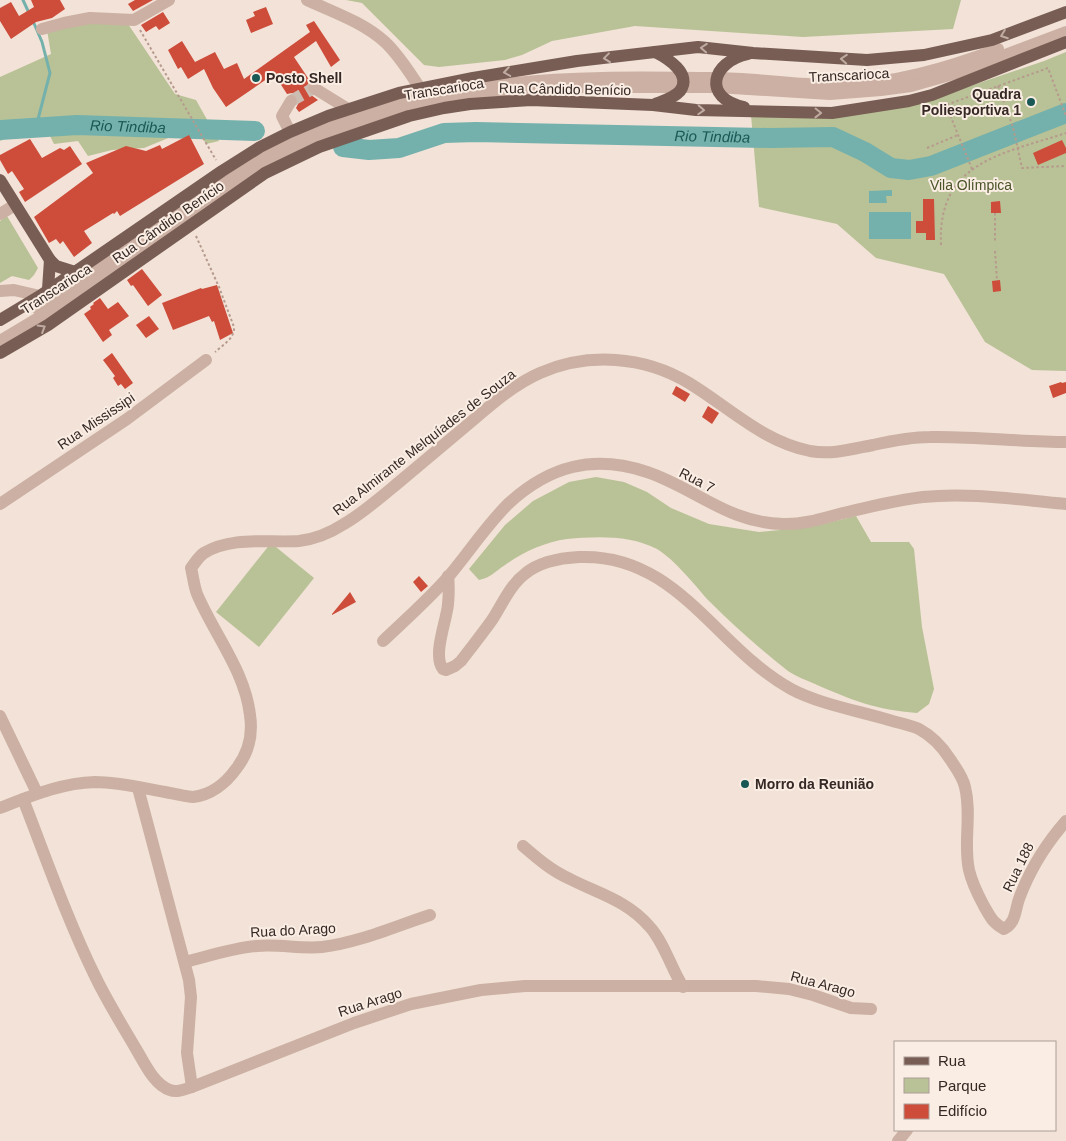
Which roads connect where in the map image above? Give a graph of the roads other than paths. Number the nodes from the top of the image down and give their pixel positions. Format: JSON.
{"nodes":[{"id":1,"x":169,"y":0,"type":"edge"},
{"id":2,"x":307,"y":0,"type":"edge"},
{"id":3,"x":1066,"y":12,"type":"edge"},
{"id":4,"x":1066,"y":22,"type":"edge"},
{"id":5,"x":42,"y":30,"type":"dead end"},
{"id":6,"x":1066,"y":32,"type":"edge"},
{"id":7,"x":1066,"y":42,"type":"edge"},
{"id":8,"x":655,"y":52,"type":"junction"},
{"id":9,"x":752,"y":53,"type":"junction"},
{"id":10,"x":682,"y":83,"type":"junction"},
{"id":11,"x":717,"y":83,"type":"junction"},
{"id":12,"x":314,"y":88,"type":"dead end"},
{"id":13,"x":420,"y":88,"type":"junction"},
{"id":14,"x":291,"y":101,"type":"dead end"},
{"id":15,"x":653,"y":105,"type":"junction"},
{"id":16,"x":348,"y":109,"type":"junction"},
{"id":17,"x":769,"y":113,"type":"junction"},
{"id":18,"x":290,"y":132,"type":"junction"},
{"id":19,"x":0,"y":180,"type":"edge"},
{"id":20,"x":13,"y":201,"type":"junction"},
{"id":21,"x":0,"y":206,"type":"edge"},
{"id":22,"x":0,"y":214,"type":"edge"},
{"id":23,"x":50,"y":260,"type":"junction"},
{"id":24,"x":75,"y":272,"type":"junction"},
{"id":25,"x":0,"y":291,"type":"edge"},
{"id":26,"x":44,"y":292,"type":"junction"},
{"id":27,"x":0,"y":320,"type":"edge"},
{"id":28,"x":0,"y":331,"type":"edge"},
{"id":29,"x":0,"y":342,"type":"edge"},
{"id":30,"x":0,"y":353,"type":"edge"},
{"id":31,"x":206,"y":360,"type":"road end"},
{"id":32,"x":1066,"y":442,"type":"edge"},
{"id":33,"x":0,"y":504,"type":"edge"},
{"id":34,"x":1066,"y":504,"type":"edge"},
{"id":35,"x":448,"y":576,"type":"junction"},
{"id":36,"x":383,"y":641,"type":"dead end"},
{"id":37,"x":0,"y":716,"type":"edge"},
{"id":38,"x":138,"y":788,"type":"junction"},
{"id":39,"x":37,"y":793,"type":"junction"},
{"id":40,"x":23,"y":799,"type":"junction"},
{"id":41,"x":0,"y":808,"type":"edge"},
{"id":42,"x":1066,"y":821,"type":"edge"},
{"id":43,"x":523,"y":846,"type":"dead end"},
{"id":44,"x":430,"y":916,"type":"dead end"},
{"id":45,"x":186,"y":962,"type":"junction"},
{"id":46,"x":683,"y":987,"type":"junction"},
{"id":47,"x":871,"y":1009,"type":"dead end"},
{"id":48,"x":192,"y":1087,"type":"junction"},
{"id":49,"x":906,"y":1131,"type":"edge"},
{"id":50,"x":898,"y":1141,"type":"edge"}],
"edges":[{"from":1,"to":5,"type":"street"},
{"from":2,"to":13,"type":"street"},
{"from":3,"to":9,"type":"main road","name":"Rua Cândido Benício","one_way":true},
{"from":4,"to":11,"type":"street","name":"Transcarioca"},
{"from":6,"to":11,"type":"street","name":"Transcarioca"},
{"from":17,"to":7,"type":"main road","name":"Rua Cândido Benício","one_way":true},
{"from":9,"to":8,"type":"main road","name":"Rua Cândido Benício","one_way":true},
{"from":8,"to":10,"type":"main road"},
{"from":8,"to":13,"type":"main road","name":"Rua Cândido Benício","one_way":true},
{"from":9,"to":11,"type":"main road"},
{"from":10,"to":11,"type":"street","name":"Transcarioca"},
{"from":10,"to":15,"type":"main road"},
{"from":10,"to":28,"type":"street","name":"Transcarioca"},
{"from":10,"to":29,"type":"street","name":"Transcarioca"},
{"from":11,"to":17,"type":"main road"},
{"from":12,"to":16,"type":"street"},
{"from":13,"to":16,"type":"main road","name":"Rua Cândido Benício"},
{"from":14,"to":18,"type":"street"},
{"from":15,"to":17,"type":"main road","name":"Rua Cândido Benício","one_way":true},
{"from":30,"to":15,"type":"main road","name":"Rua Cândido Benício","one_way":true},
{"from":16,"to":18,"type":"main road","name":"Rua Cândido Benício"},
{"from":18,"to":24,"type":"main road","name":"Rua Cândido Benício"},
{"from":19,"to":20,"type":"main road"},
{"from":20,"to":21,"type":"street"},
{"from":20,"to":22,"type":"street"},
{"from":20,"to":23,"type":"main road"},
{"from":23,"to":24,"type":"main road"},
{"from":23,"to":26,"type":"main road"},
{"from":24,"to":26,"type":"main road","name":"Rua Cândido Benício"},
{"from":25,"to":26,"type":"street"},
{"from":26,"to":27,"type":"main road","name":"Rua Cândido Benício"},
{"from":31,"to":33,"type":"street","name":"Rua Mississipi"},
{"from":32,"to":38,"type":"street","name":"Rua Almirante Melquíades de Souza"},
{"from":34,"to":35,"type":"street","name":"Rua 7"},
{"from":35,"to":36,"type":"street","name":"Rua 7"},
{"from":35,"to":42,"type":"street","name":"Rua 188"},
{"from":37,"to":39,"type":"street"},
{"from":38,"to":39,"type":"street","name":"Rua Almirante Melquíades de Souza"},
{"from":38,"to":45,"type":"street"},
{"from":39,"to":40,"type":"street","name":"Rua Almirante Melquíades de Souza"},
{"from":40,"to":41,"type":"street","name":"Rua Almirante Melquíades de Souza"},
{"from":40,"to":48,"type":"street","name":"Rua Arago"},
{"from":43,"to":46,"type":"street"},
{"from":44,"to":45,"type":"street","name":"Rua do Arago"},
{"from":45,"to":48,"type":"street"},
{"from":46,"to":47,"type":"street","name":"Rua Arago"},
{"from":46,"to":48,"type":"street","name":"Rua Arago"},
{"from":49,"to":50,"type":"street"}]}
